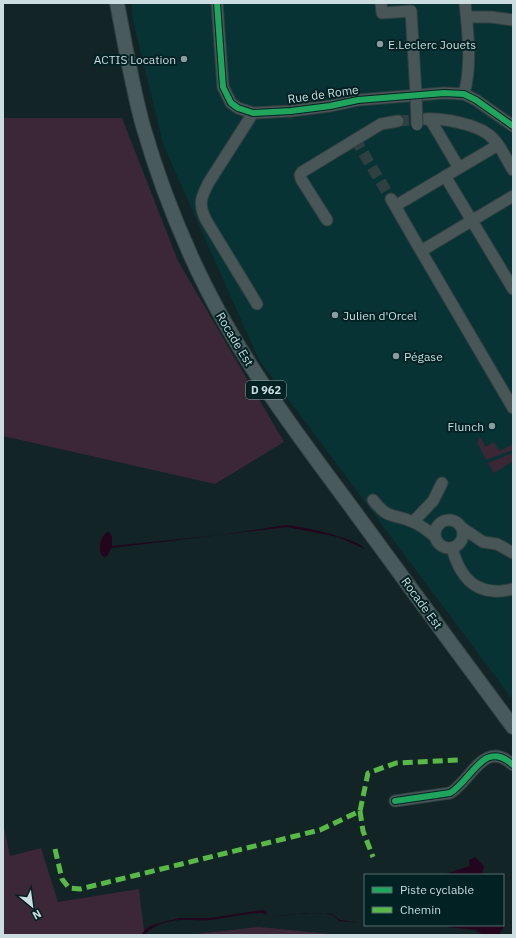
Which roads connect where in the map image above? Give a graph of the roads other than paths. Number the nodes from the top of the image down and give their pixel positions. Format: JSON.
{"nodes":[{"id":1,"x":118,"y":3,"type":"edge"},
{"id":2,"x":217,"y":3,"type":"edge"},
{"id":3,"x":381,"y":3,"type":"edge"},
{"id":4,"x":465,"y":3,"type":"edge"},
{"id":5,"x":467,"y":18,"type":"junction"},
{"id":6,"x":513,"y":20,"type":"edge"},
{"id":7,"x":416,"y":94,"type":"junction"},
{"id":8,"x":464,"y":94,"type":"junction"},
{"id":9,"x":253,"y":113,"type":"junction"},
{"id":10,"x":398,"y":121,"type":"tunnel mouth"},
{"id":11,"x":424,"y":121,"type":"junction"},
{"id":12,"x":513,"y":126,"type":"edge"},
{"id":13,"x":498,"y":145,"type":"junction"},
{"id":14,"x":459,"y":168,"type":"junction"},
{"id":15,"x":513,"y":170,"type":"edge"},
{"id":16,"x":445,"y":176,"type":"junction"},
{"id":17,"x":513,"y":196,"type":"edge"},
{"id":18,"x":326,"y":220,"type":"dead end"},
{"id":19,"x":472,"y":220,"type":"junction"},
{"id":20,"x":420,"y":251,"type":"junction"},
{"id":21,"x":513,"y":289,"type":"edge"},
{"id":22,"x":257,"y":304,"type":"dead end"},
{"id":23,"x":513,"y":408,"type":"edge"},
{"id":24,"x":442,"y":483,"type":"dead end"},
{"id":25,"x":373,"y":500,"type":"dead end"},
{"id":26,"x":444,"y":521,"type":"junction"},
{"id":27,"x":413,"y":522,"type":"junction"},
{"id":28,"x":461,"y":527,"type":"junction"},
{"id":29,"x":434,"y":536,"type":"junction"},
{"id":30,"x":484,"y":542,"type":"junction"},
{"id":31,"x":455,"y":547,"type":"junction"},
{"id":32,"x":513,"y":553,"type":"edge"},
{"id":33,"x":513,"y":589,"type":"edge"},
{"id":34,"x":513,"y":727,"type":"edge"},
{"id":35,"x":513,"y":765,"type":"edge"},
{"id":36,"x":395,"y":801,"type":"dead end"}],
"edges":[{"from":1,"to":34,"type":"main road","name":"Rocade Est","number":"D 962"},
{"from":2,"to":9,"type":"street","name":"Rue de Rome"},
{"from":3,"to":7,"type":"street"},
{"from":4,"to":5,"type":"street"},
{"from":5,"to":6,"type":"street"},
{"from":5,"to":8,"type":"street"},
{"from":7,"to":8,"type":"street","name":"Rue de Rome"},
{"from":7,"to":9,"type":"street","name":"Rue de Rome"},
{"from":7,"to":11,"type":"street","bridge":true},
{"from":8,"to":12,"type":"street","name":"Rue de Rome"},
{"from":9,"to":22,"type":"street"},
{"from":10,"to":18,"type":"street"},
{"from":11,"to":13,"type":"street"},
{"from":11,"to":14,"type":"street"},
{"from":13,"to":14,"type":"street"},
{"from":13,"to":15,"type":"street"},
{"from":14,"to":16,"type":"street"},
{"from":16,"to":19,"type":"street"},
{"from":16,"to":20,"type":"street"},
{"from":17,"to":19,"type":"street"},
{"from":19,"to":20,"type":"street"},
{"from":19,"to":21,"type":"street"},
{"from":20,"to":23,"type":"street"},
{"from":24,"to":27,"type":"street"},
{"from":25,"to":27,"type":"street"},
{"from":26,"to":27,"type":"street"},
{"from":26,"to":28,"type":"street"},
{"from":26,"to":29,"type":"street"},
{"from":27,"to":29,"type":"street"},
{"from":28,"to":30,"type":"street"},
{"from":28,"to":31,"type":"street"},
{"from":29,"to":31,"type":"street"},
{"from":30,"to":31,"type":"street"},
{"from":30,"to":32,"type":"street"},
{"from":31,"to":33,"type":"street"},
{"from":35,"to":36,"type":"street"}]}
